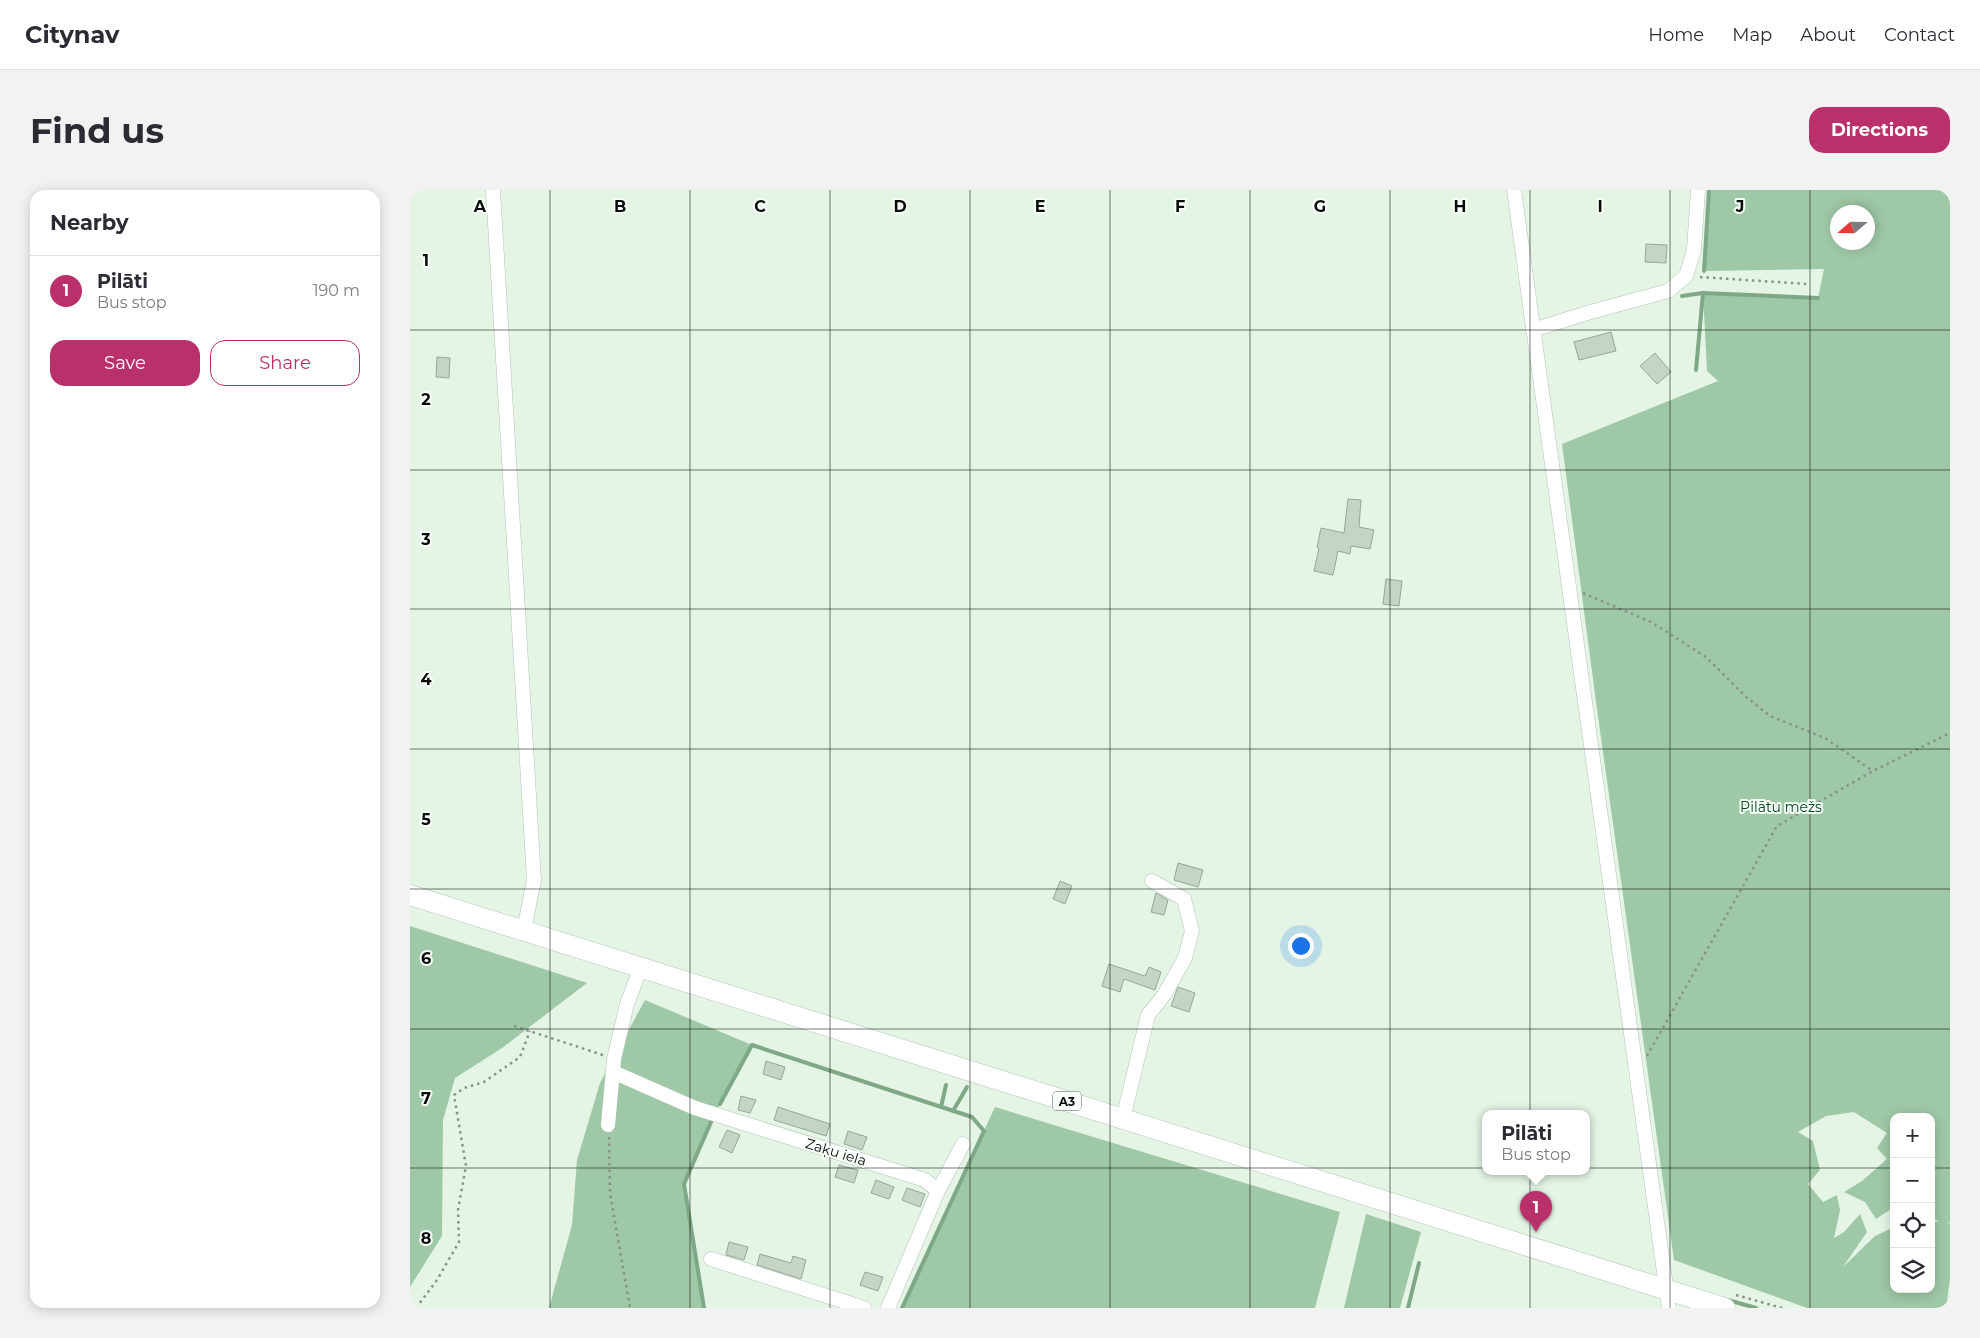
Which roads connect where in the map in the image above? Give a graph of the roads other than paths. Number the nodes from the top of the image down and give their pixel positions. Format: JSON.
{"nodes":[{"id":1,"x":493,"y":190,"type":"edge"},
{"id":2,"x":1514,"y":190,"type":"edge"},
{"id":3,"x":1698,"y":190,"type":"edge"},
{"id":4,"x":1533,"y":330,"type":"junction"},
{"id":5,"x":1152,"y":881,"type":"dead end"},
{"id":6,"x":410,"y":895,"type":"edge"},
{"id":7,"x":524,"y":930,"type":"junction"},
{"id":8,"x":641,"y":967,"type":"junction"},
{"id":9,"x":613,"y":1065,"type":"junction"},
{"id":10,"x":1123,"y":1119,"type":"junction"},
{"id":11,"x":608,"y":1126,"type":"road end"},
{"id":12,"x":963,"y":1144,"type":"dead end"},
{"id":13,"x":938,"y":1191,"type":"junction"},
{"id":14,"x":711,"y":1259,"type":"dead end"},
{"id":15,"x":1668,"y":1299,"type":"edge"},
{"id":16,"x":864,"y":1308,"type":"edge"},
{"id":17,"x":888,"y":1308,"type":"edge"},
{"id":18,"x":1725,"y":1308,"type":"edge"}],
"edges":[{"from":1,"to":7,"type":"street"},
{"from":2,"to":4,"type":"street"},
{"from":3,"to":4,"type":"street"},
{"from":4,"to":15,"type":"street"},
{"from":5,"to":10,"type":"street"},
{"from":6,"to":7,"type":"highway","number":"A3"},
{"from":7,"to":8,"type":"highway","number":"A3"},
{"from":8,"to":9,"type":"street"},
{"from":8,"to":10,"type":"highway","number":"A3"},
{"from":9,"to":11,"type":"street"},
{"from":9,"to":13,"type":"street","name":"Zaķu iela"},
{"from":10,"to":15,"type":"highway","number":"A3"},
{"from":12,"to":13,"type":"street"},
{"from":13,"to":17,"type":"street"},
{"from":14,"to":16,"type":"street"},
{"from":15,"to":18,"type":"highway","number":"A3"}]}
